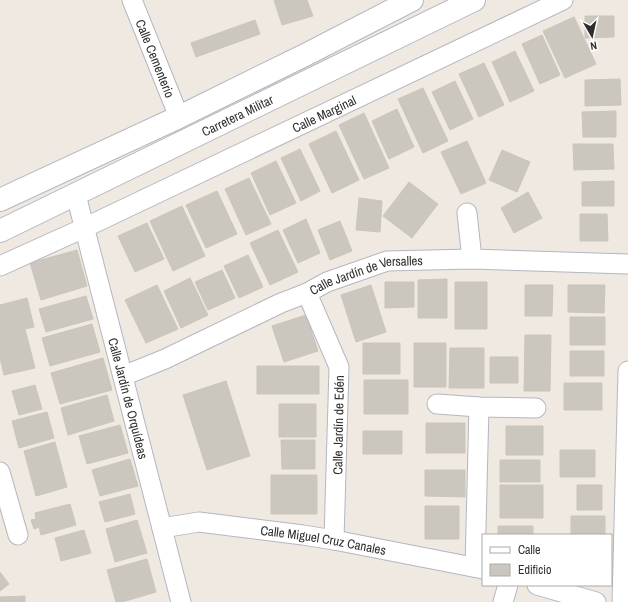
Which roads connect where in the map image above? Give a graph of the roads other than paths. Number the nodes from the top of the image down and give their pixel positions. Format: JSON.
{"nodes":[{"id":1,"x":132,"y":0,"type":"edge"},
{"id":2,"x":412,"y":0,"type":"edge"},
{"id":3,"x":474,"y":0,"type":"edge"},
{"id":4,"x":563,"y":0,"type":"edge"},
{"id":5,"x":179,"y":117,"type":"junction"},
{"id":6,"x":76,"y":195,"type":"junction"},
{"id":7,"x":0,"y":200,"type":"edge"},
{"id":8,"x":467,"y":213,"type":"dead end"},
{"id":9,"x":84,"y":228,"type":"junction"},
{"id":10,"x":0,"y":231,"type":"edge"},
{"id":11,"x":472,"y":259,"type":"junction"},
{"id":12,"x":628,"y":264,"type":"edge"},
{"id":13,"x":0,"y":266,"type":"edge"},
{"id":14,"x":306,"y":293,"type":"junction"},
{"id":15,"x":628,"y":370,"type":"edge"},
{"id":16,"x":123,"y":376,"type":"junction"},
{"id":17,"x":437,"y":404,"type":"dead end"},
{"id":18,"x":479,"y":407,"type":"junction"},
{"id":19,"x":536,"y":408,"type":"dead end"},
{"id":20,"x":0,"y":472,"type":"edge"},
{"id":21,"x":162,"y":528,"type":"junction"},
{"id":22,"x":18,"y":535,"type":"dead end"},
{"id":23,"x":334,"y":540,"type":"junction"},
{"id":24,"x":479,"y":568,"type":"edge"},
{"id":25,"x":508,"y":586,"type":"edge"},
{"id":26,"x":540,"y":586,"type":"edge"},
{"id":27,"x":181,"y":602,"type":"edge"},
{"id":28,"x":503,"y":602,"type":"edge"},
{"id":29,"x":596,"y":602,"type":"edge"},
{"id":30,"x":622,"y":602,"type":"edge"}],
"edges":[{"from":1,"to":5,"type":"street","name":"Calle Cementerio"},
{"from":2,"to":5,"type":"main road","name":"Carretera Militar"},
{"from":3,"to":6,"type":"main road","name":"Carretera Militar"},
{"from":4,"to":9,"type":"street","name":"Calle Marginal"},
{"from":5,"to":7,"type":"main road","name":"Carretera Militar"},
{"from":6,"to":9,"type":"street","name":"Calle Jardín de Orquídeas"},
{"from":6,"to":10,"type":"main road","name":"Carretera Militar"},
{"from":8,"to":11,"type":"street"},
{"from":9,"to":13,"type":"street","name":"Calle Marginal"},
{"from":9,"to":16,"type":"street","name":"Calle Jardín de Orquídeas"},
{"from":11,"to":12,"type":"street","name":"Calle Jardín de Versalles"},
{"from":11,"to":14,"type":"street","name":"Calle Jardín de Versalles"},
{"from":14,"to":16,"type":"street","name":"Calle Jardín de Versalles"},
{"from":14,"to":23,"type":"street","name":"Calle Jardín de Edén"},
{"from":15,"to":30,"type":"street"},
{"from":16,"to":21,"type":"street","name":"Calle Jardín de Orquídeas"},
{"from":17,"to":18,"type":"street"},
{"from":18,"to":19,"type":"street"},
{"from":18,"to":24,"type":"street"},
{"from":20,"to":22,"type":"street"},
{"from":21,"to":23,"type":"street","name":"Calle Miguel Cruz Canales"},
{"from":21,"to":27,"type":"street","name":"Calle Jardín de Orquídeas"},
{"from":23,"to":24,"type":"street","name":"Calle Miguel Cruz Canales"},
{"from":25,"to":28,"type":"street"},
{"from":26,"to":29,"type":"street"}]}
